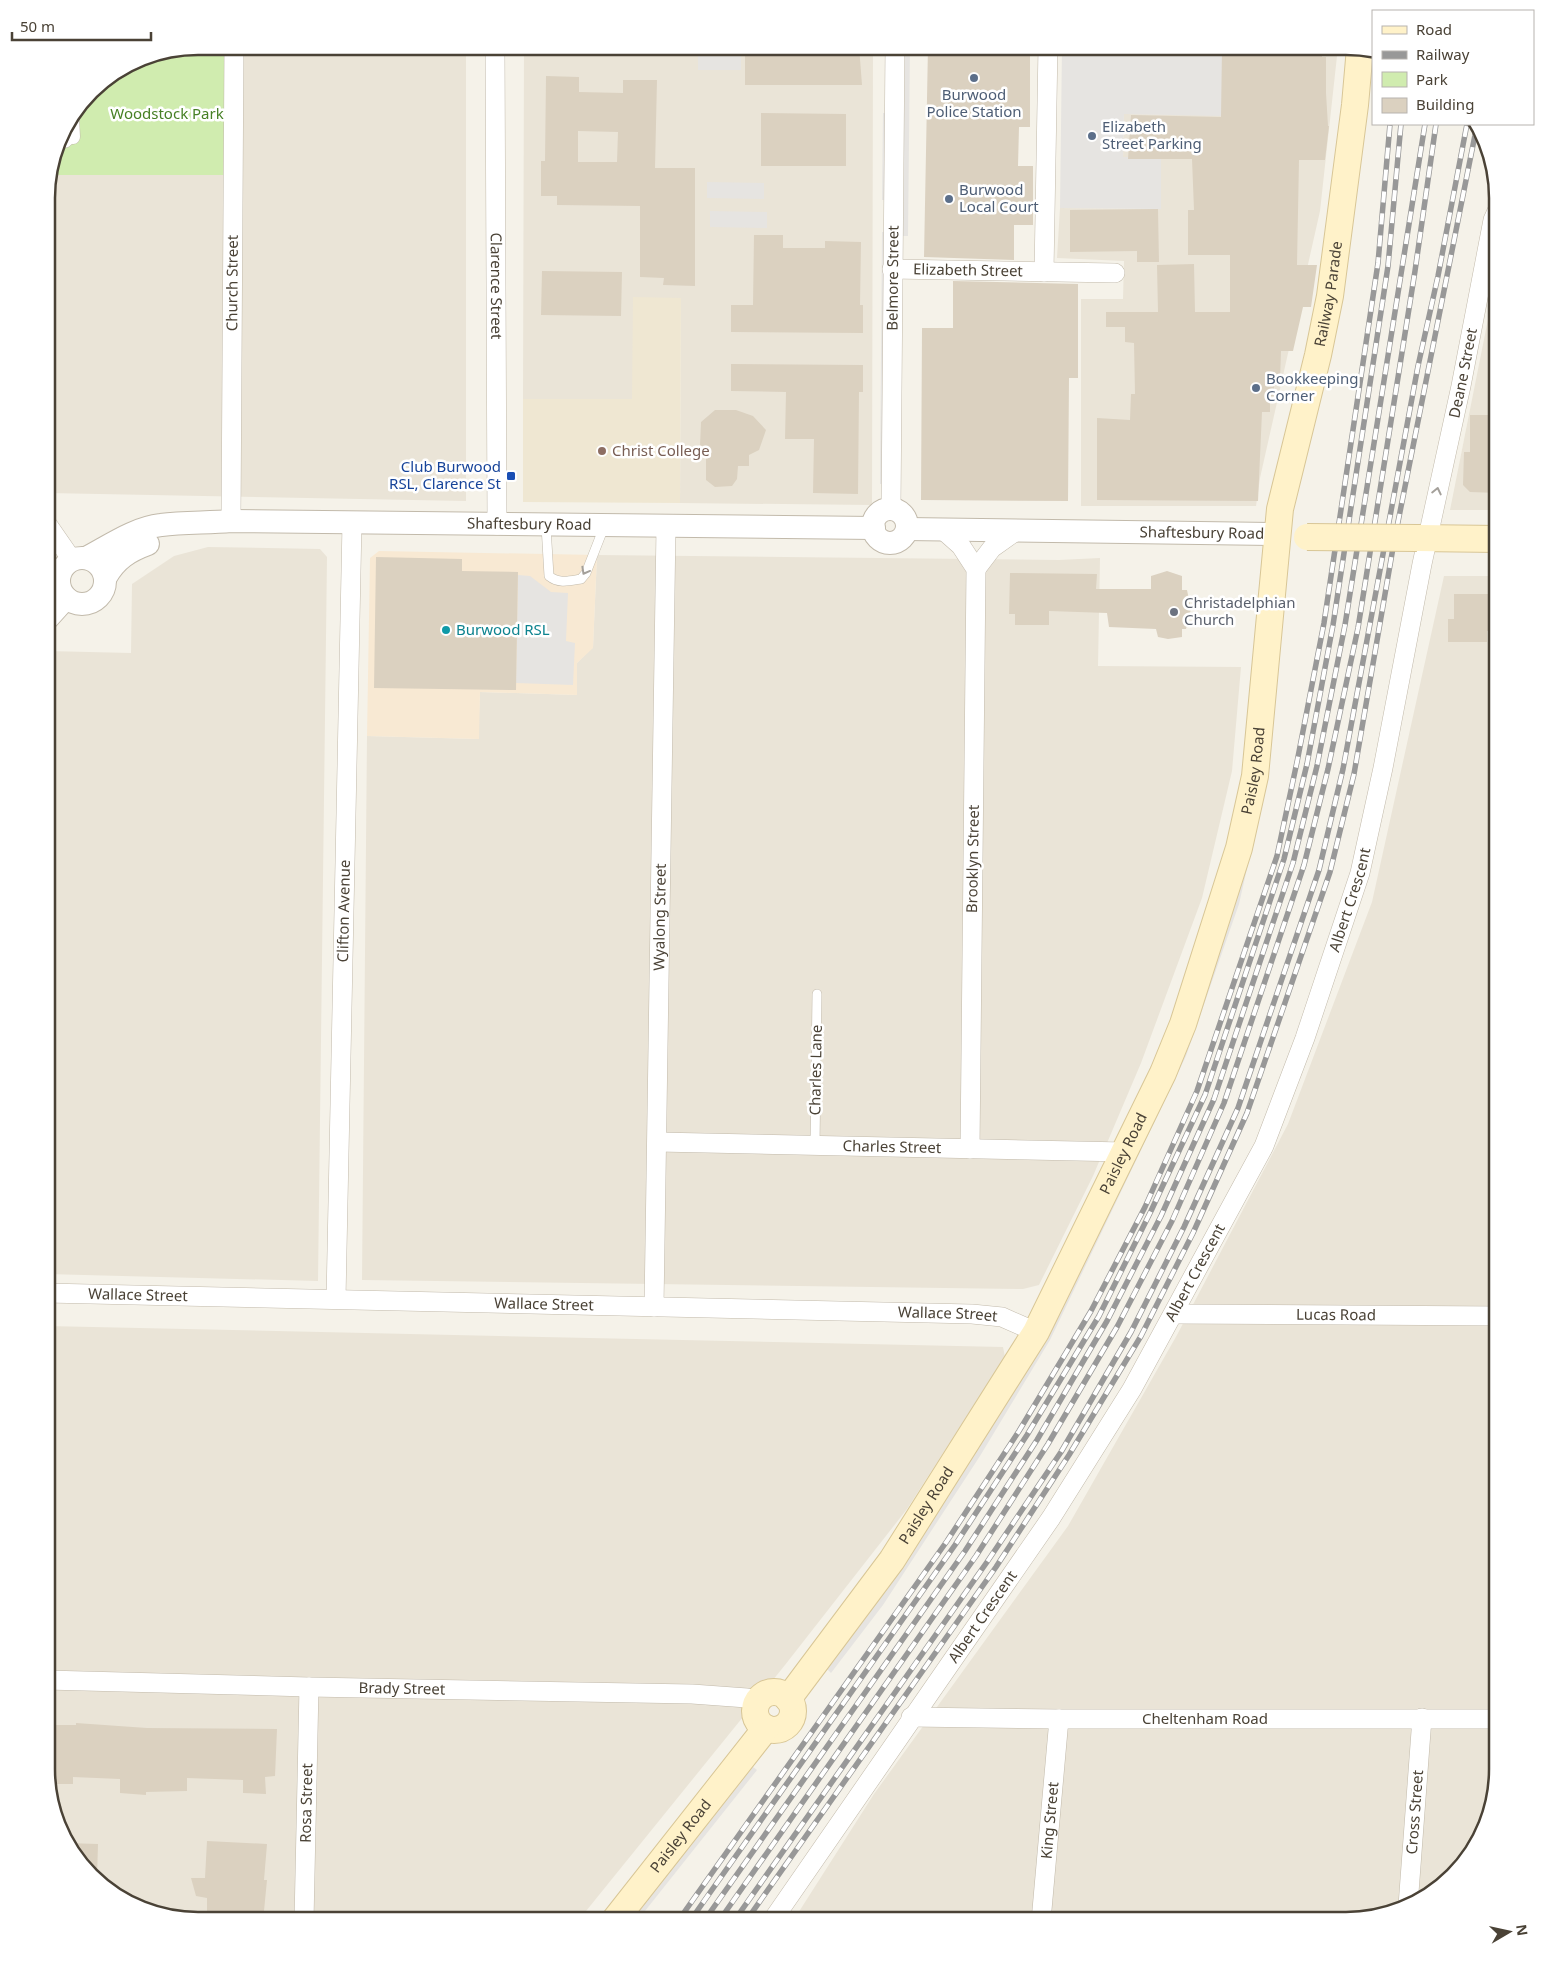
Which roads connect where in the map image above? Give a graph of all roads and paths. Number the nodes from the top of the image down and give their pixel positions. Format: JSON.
{"nodes":[{"id":1,"x":234,"y":55,"type":"edge"},
{"id":2,"x":495,"y":55,"type":"edge"},
{"id":3,"x":895,"y":55,"type":"edge"},
{"id":4,"x":1048,"y":55,"type":"edge"},
{"id":5,"x":1359,"y":55,"type":"edge"},
{"id":6,"x":73,"y":130,"type":"edge"},
{"id":7,"x":73,"y":137,"type":"joint"},
{"id":8,"x":67,"y":142,"type":"edge"},
{"id":9,"x":1489,"y":241,"type":"edge"},
{"id":10,"x":892,"y":269,"type":"junction"},
{"id":11,"x":1044,"y":272,"type":"junction"},
{"id":12,"x":1115,"y":273,"type":"dead end"},
{"id":13,"x":891,"y":509,"type":"junction"},
{"id":14,"x":231,"y":522,"type":"junction"},
{"id":15,"x":352,"y":523,"type":"junction"},
{"id":16,"x":184,"y":525,"type":"junction"},
{"id":17,"x":496,"y":525,"type":"junction"},
{"id":18,"x":546,"y":526,"type":"junction"},
{"id":19,"x":604,"y":526,"type":"junction"},
{"id":20,"x":666,"y":527,"type":"junction"},
{"id":21,"x":874,"y":528,"type":"junction"},
{"id":22,"x":907,"y":529,"type":"junction"},
{"id":23,"x":943,"y":530,"type":"junction"},
{"id":24,"x":1016,"y":531,"type":"junction"},
{"id":25,"x":55,"y":534,"type":"edge"},
{"id":26,"x":1276,"y":534,"type":"junction"},
{"id":27,"x":1422,"y":538,"type":"junction"},
{"id":28,"x":1489,"y":539,"type":"edge"},
{"id":29,"x":79,"y":559,"type":"junction"},
{"id":30,"x":976,"y":569,"type":"junction"},
{"id":31,"x":106,"y":577,"type":"junction"},
{"id":32,"x":66,"y":598,"type":"junction"},
{"id":33,"x":55,"y":610,"type":"edge"},
{"id":34,"x":817,"y":994,"type":"dead end"},
{"id":35,"x":658,"y":1142,"type":"junction"},
{"id":36,"x":815,"y":1146,"type":"junction"},
{"id":37,"x":970,"y":1149,"type":"junction"},
{"id":38,"x":1125,"y":1152,"type":"junction"},
{"id":39,"x":55,"y":1292,"type":"edge"},
{"id":40,"x":336,"y":1299,"type":"junction"},
{"id":41,"x":654,"y":1307,"type":"junction"},
{"id":42,"x":1174,"y":1314,"type":"junction"},
{"id":43,"x":1489,"y":1316,"type":"edge"},
{"id":44,"x":1036,"y":1332,"type":"junction"},
{"id":45,"x":55,"y":1680,"type":"edge"},
{"id":46,"x":309,"y":1688,"type":"junction"},
{"id":47,"x":788,"y":1699,"type":"junction"},
{"id":48,"x":758,"y":1702,"type":"junction"},
{"id":49,"x":911,"y":1717,"type":"junction"},
{"id":50,"x":1422,"y":1718,"type":"junction"},
{"id":51,"x":1489,"y":1719,"type":"edge"},
{"id":52,"x":1059,"y":1720,"type":"junction"},
{"id":53,"x":766,"y":1728,"type":"junction"},
{"id":54,"x":1409,"y":1897,"type":"edge"},
{"id":55,"x":304,"y":1912,"type":"edge"},
{"id":56,"x":621,"y":1912,"type":"edge"},
{"id":57,"x":778,"y":1912,"type":"edge"},
{"id":58,"x":1042,"y":1912,"type":"edge"}],
"edges":[{"from":1,"to":14,"type":"street","name":"Church Street"},
{"from":2,"to":17,"type":"street","name":"Clarence Street"},
{"from":3,"to":10,"type":"street","name":"Belmore Street"},
{"from":4,"to":11,"type":"street","name":"Elizabeth Street"},
{"from":5,"to":26,"type":"main road","name":"Railway Parade"},
{"from":6,"to":7,"type":"street"},
{"from":7,"to":8,"type":"lane"},
{"from":27,"to":9,"type":"street","name":"Deane Street","one_way":true},
{"from":10,"to":11,"type":"street","name":"Elizabeth Street"},
{"from":10,"to":13,"type":"street","name":"Belmore Street"},
{"from":11,"to":12,"type":"street","name":"Elizabeth Street"},
{"from":13,"to":21,"type":"street"},
{"from":13,"to":22,"type":"street"},
{"from":14,"to":15,"type":"street","name":"Shaftesbury Road"},
{"from":14,"to":16,"type":"street","name":"Shaftesbury Road"},
{"from":15,"to":17,"type":"street","name":"Shaftesbury Road"},
{"from":15,"to":40,"type":"street","name":"Clifton Avenue"},
{"from":16,"to":29,"type":"street","name":"Shaftesbury Road"},
{"from":16,"to":31,"type":"street","name":"Shaftesbury Road"},
{"from":17,"to":18,"type":"street","name":"Shaftesbury Road"},
{"from":18,"to":19,"type":"street","name":"Shaftesbury Road"},
{"from":19,"to":18,"type":"lane","one_way":true},
{"from":19,"to":20,"type":"street","name":"Shaftesbury Road"},
{"from":20,"to":21,"type":"street","name":"Shaftesbury Road"},
{"from":20,"to":35,"type":"street","name":"Wyalong Street"},
{"from":21,"to":22,"type":"street"},
{"from":22,"to":23,"type":"street","name":"Shaftesbury Road"},
{"from":23,"to":24,"type":"street","name":"Shaftesbury Road"},
{"from":23,"to":30,"type":"street"},
{"from":24,"to":26,"type":"street","name":"Shaftesbury Road"},
{"from":24,"to":30,"type":"street"},
{"from":25,"to":29,"type":"street"},
{"from":26,"to":27,"type":"main road","name":"Shaftesbury Road","bridge":true},
{"from":26,"to":38,"type":"main road","name":"Paisley Road"},
{"from":27,"to":28,"type":"main road","name":"Shaftesbury Road"},
{"from":27,"to":42,"type":"street","name":"Albert Crescent"},
{"from":29,"to":31,"type":"street"},
{"from":29,"to":32,"type":"street"},
{"from":30,"to":37,"type":"street","name":"Brooklyn Street"},
{"from":31,"to":32,"type":"street"},
{"from":32,"to":33,"type":"street"},
{"from":34,"to":36,"type":"lane","name":"Charles Lane"},
{"from":35,"to":36,"type":"street","name":"Charles Street"},
{"from":35,"to":41,"type":"street","name":"Wyalong Street"},
{"from":36,"to":37,"type":"street","name":"Charles Street"},
{"from":37,"to":38,"type":"street","name":"Charles Street"},
{"from":38,"to":44,"type":"main road","name":"Paisley Road"},
{"from":39,"to":40,"type":"street","name":"Wallace Street"},
{"from":40,"to":41,"type":"street","name":"Wallace Street"},
{"from":41,"to":44,"type":"street","name":"Wallace Street"},
{"from":42,"to":43,"type":"street","name":"Lucas Road"},
{"from":42,"to":49,"type":"street","name":"Albert Crescent"},
{"from":44,"to":47,"type":"main road","name":"Paisley Road"},
{"from":45,"to":46,"type":"street","name":"Brady Street"},
{"from":46,"to":48,"type":"street","name":"Brady Street"},
{"from":46,"to":55,"type":"street","name":"Rosa Street"},
{"from":47,"to":48,"type":"main road"},
{"from":47,"to":53,"type":"main road"},
{"from":48,"to":53,"type":"main road"},
{"from":49,"to":52,"type":"street","name":"Cheltenham Road"},
{"from":49,"to":57,"type":"street","name":"Albert Crescent"},
{"from":50,"to":51,"type":"street","name":"Cheltenham Road"},
{"from":50,"to":52,"type":"street","name":"Cheltenham Road"},
{"from":50,"to":54,"type":"street","name":"Cross Street"},
{"from":52,"to":58,"type":"street","name":"King Street"},
{"from":53,"to":56,"type":"main road","name":"Paisley Road"}]}
